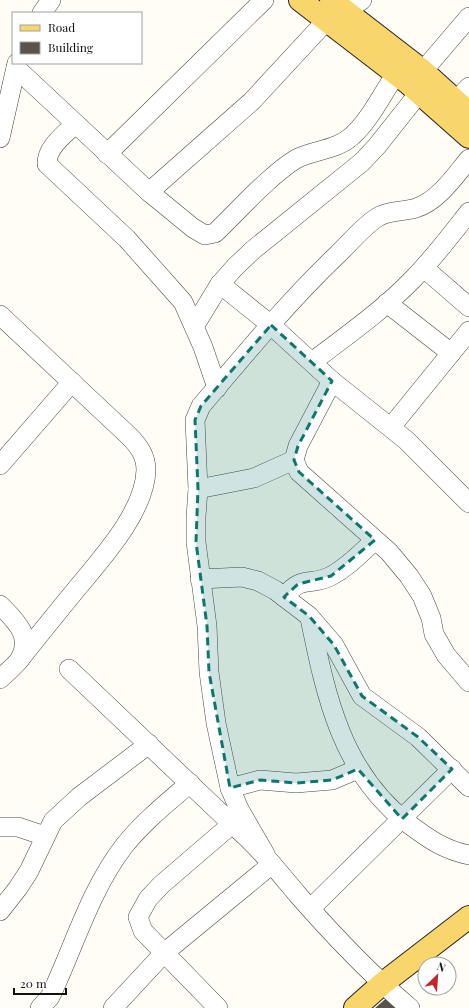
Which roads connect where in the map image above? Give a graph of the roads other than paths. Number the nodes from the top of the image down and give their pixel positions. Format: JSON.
{"nodes":[{"id":1,"x":51,"y":0,"type":"edge"},
{"id":2,"x":264,"y":0,"type":"edge"},
{"id":3,"x":300,"y":0,"type":"edge"},
{"id":4,"x":341,"y":8,"type":"edge"},
{"id":5,"x":43,"y":12,"type":"edge"},
{"id":6,"x":469,"y":17,"type":"edge"},
{"id":7,"x":17,"y":65,"type":"edge"},
{"id":8,"x":423,"y":71,"type":"junction"},
{"id":9,"x":396,"y":74,"type":"junction"},
{"id":10,"x":6,"y":87,"type":"edge"},
{"id":11,"x":419,"y":93,"type":"junction"},
{"id":12,"x":464,"y":101,"type":"edge"},
{"id":13,"x":75,"y":124,"type":"junction"},
{"id":14,"x":469,"y":137,"type":"edge"},
{"id":15,"x":0,"y":138,"type":"edge"},
{"id":16,"x":107,"y":154,"type":"junction"},
{"id":17,"x":469,"y":159,"type":"edge"},
{"id":18,"x":149,"y":192,"type":"junction"},
{"id":19,"x":469,"y":212,"type":"edge"},
{"id":20,"x":424,"y":268,"type":"junction"},
{"id":21,"x":220,"y":284,"type":"junction"},
{"id":22,"x":387,"y":304,"type":"junction"},
{"id":23,"x":469,"y":307,"type":"edge"},
{"id":24,"x":0,"y":315,"type":"edge"},
{"id":25,"x":195,"y":325,"type":"junction"},
{"id":26,"x":271,"y":325,"type":"junction"},
{"id":27,"x":469,"y":331,"type":"edge"},
{"id":28,"x":452,"y":353,"type":"junction"},
{"id":29,"x":312,"y":362,"type":"junction"},
{"id":30,"x":332,"y":381,"type":"junction"},
{"id":31,"x":72,"y":382,"type":"junction"},
{"id":32,"x":217,"y":388,"type":"junction"},
{"id":33,"x":391,"y":427,"type":"junction"},
{"id":34,"x":294,"y":460,"type":"junction"},
{"id":35,"x":0,"y":465,"type":"edge"},
{"id":36,"x":198,"y":489,"type":"junction"},
{"id":37,"x":469,"y":503,"type":"edge"},
{"id":38,"x":376,"y":540,"type":"junction"},
{"id":39,"x":200,"y":579,"type":"junction"},
{"id":40,"x":284,"y":597,"type":"junction"},
{"id":41,"x":0,"y":605,"type":"edge"},
{"id":42,"x":310,"y":616,"type":"junction"},
{"id":43,"x":20,"y":658,"type":"junction"},
{"id":44,"x":69,"y":669,"type":"dead end"},
{"id":45,"x":0,"y":679,"type":"edge"},
{"id":46,"x":469,"y":682,"type":"edge"},
{"id":47,"x":149,"y":744,"type":"junction"},
{"id":48,"x":452,"y":769,"type":"junction"},
{"id":49,"x":358,"y":770,"type":"junction"},
{"id":50,"x":190,"y":783,"type":"junction"},
{"id":51,"x":469,"y":787,"type":"edge"},
{"id":52,"x":230,"y":788,"type":"junction"},
{"id":53,"x":402,"y":819,"type":"junction"},
{"id":54,"x":232,"y":824,"type":"junction"},
{"id":55,"x":0,"y":827,"type":"edge"},
{"id":56,"x":45,"y":836,"type":"junction"},
{"id":57,"x":469,"y":855,"type":"edge"},
{"id":58,"x":268,"y":859,"type":"junction"},
{"id":59,"x":311,"y":908,"type":"junction"},
{"id":60,"x":0,"y":911,"type":"edge"},
{"id":61,"x":469,"y":917,"type":"edge"},
{"id":62,"x":164,"y":953,"type":"junction"},
{"id":63,"x":382,"y":984,"type":"junction"},
{"id":64,"x":120,"y":1005,"type":"edge"},
{"id":65,"x":215,"y":1007,"type":"edge"},
{"id":66,"x":40,"y":1008,"type":"edge"},
{"id":67,"x":355,"y":1008,"type":"edge"},
{"id":68,"x":410,"y":1008,"type":"edge"}],
"edges":[{"from":1,"to":5,"type":"street"},
{"from":2,"to":16,"type":"street"},
{"from":3,"to":4,"type":"main road"},
{"from":4,"to":8,"type":"main road"},
{"from":4,"to":9,"type":"main road"},
{"from":4,"to":18,"type":"street"},
{"from":6,"to":8,"type":"street"},
{"from":7,"to":10,"type":"street"},
{"from":7,"to":13,"type":"street"},
{"from":8,"to":12,"type":"main road"},
{"from":9,"to":11,"type":"main road"},
{"from":9,"to":18,"type":"street"},
{"from":10,"to":15,"type":"street"},
{"from":11,"to":14,"type":"main road"},
{"from":11,"to":21,"type":"street"},
{"from":13,"to":16,"type":"street"},
{"from":13,"to":25,"type":"street"},
{"from":16,"to":18,"type":"street"},
{"from":17,"to":26,"type":"street"},
{"from":19,"to":20,"type":"street"},
{"from":20,"to":22,"type":"street"},
{"from":20,"to":23,"type":"street"},
{"from":21,"to":25,"type":"street"},
{"from":21,"to":26,"type":"street"},
{"from":22,"to":28,"type":"street"},
{"from":22,"to":29,"type":"street"},
{"from":24,"to":31,"type":"street"},
{"from":25,"to":32,"type":"street"},
{"from":26,"to":29,"type":"street"},
{"from":26,"to":32,"type":"street"},
{"from":27,"to":28,"type":"street"},
{"from":28,"to":33,"type":"street"},
{"from":29,"to":30,"type":"street"},
{"from":30,"to":33,"type":"street"},
{"from":30,"to":34,"type":"street"},
{"from":31,"to":35,"type":"street"},
{"from":31,"to":43,"type":"street"},
{"from":32,"to":36,"type":"street"},
{"from":33,"to":37,"type":"street"},
{"from":34,"to":36,"type":"street"},
{"from":34,"to":38,"type":"street"},
{"from":36,"to":39,"type":"street"},
{"from":38,"to":40,"type":"street"},
{"from":38,"to":46,"type":"street"},
{"from":39,"to":40,"type":"street"},
{"from":39,"to":52,"type":"street"},
{"from":40,"to":42,"type":"street"},
{"from":41,"to":43,"type":"street"},
{"from":42,"to":48,"type":"street"},
{"from":42,"to":49,"type":"street"},
{"from":43,"to":45,"type":"street"},
{"from":44,"to":47,"type":"street"},
{"from":47,"to":50,"type":"street"},
{"from":47,"to":56,"type":"street"},
{"from":48,"to":51,"type":"street"},
{"from":48,"to":53,"type":"street"},
{"from":49,"to":52,"type":"street"},
{"from":49,"to":53,"type":"street"},
{"from":50,"to":54,"type":"street"},
{"from":50,"to":66,"type":"street"},
{"from":52,"to":58,"type":"street"},
{"from":53,"to":57,"type":"street"},
{"from":53,"to":59,"type":"street"},
{"from":54,"to":58,"type":"street"},
{"from":54,"to":62,"type":"street"},
{"from":55,"to":56,"type":"street"},
{"from":56,"to":60,"type":"street"},
{"from":58,"to":59,"type":"street"},
{"from":58,"to":62,"type":"street"},
{"from":59,"to":63,"type":"street"},
{"from":61,"to":63,"type":"main road"},
{"from":62,"to":64,"type":"street"},
{"from":62,"to":65,"type":"street"},
{"from":63,"to":67,"type":"main road"},
{"from":63,"to":68,"type":"street"}]}
